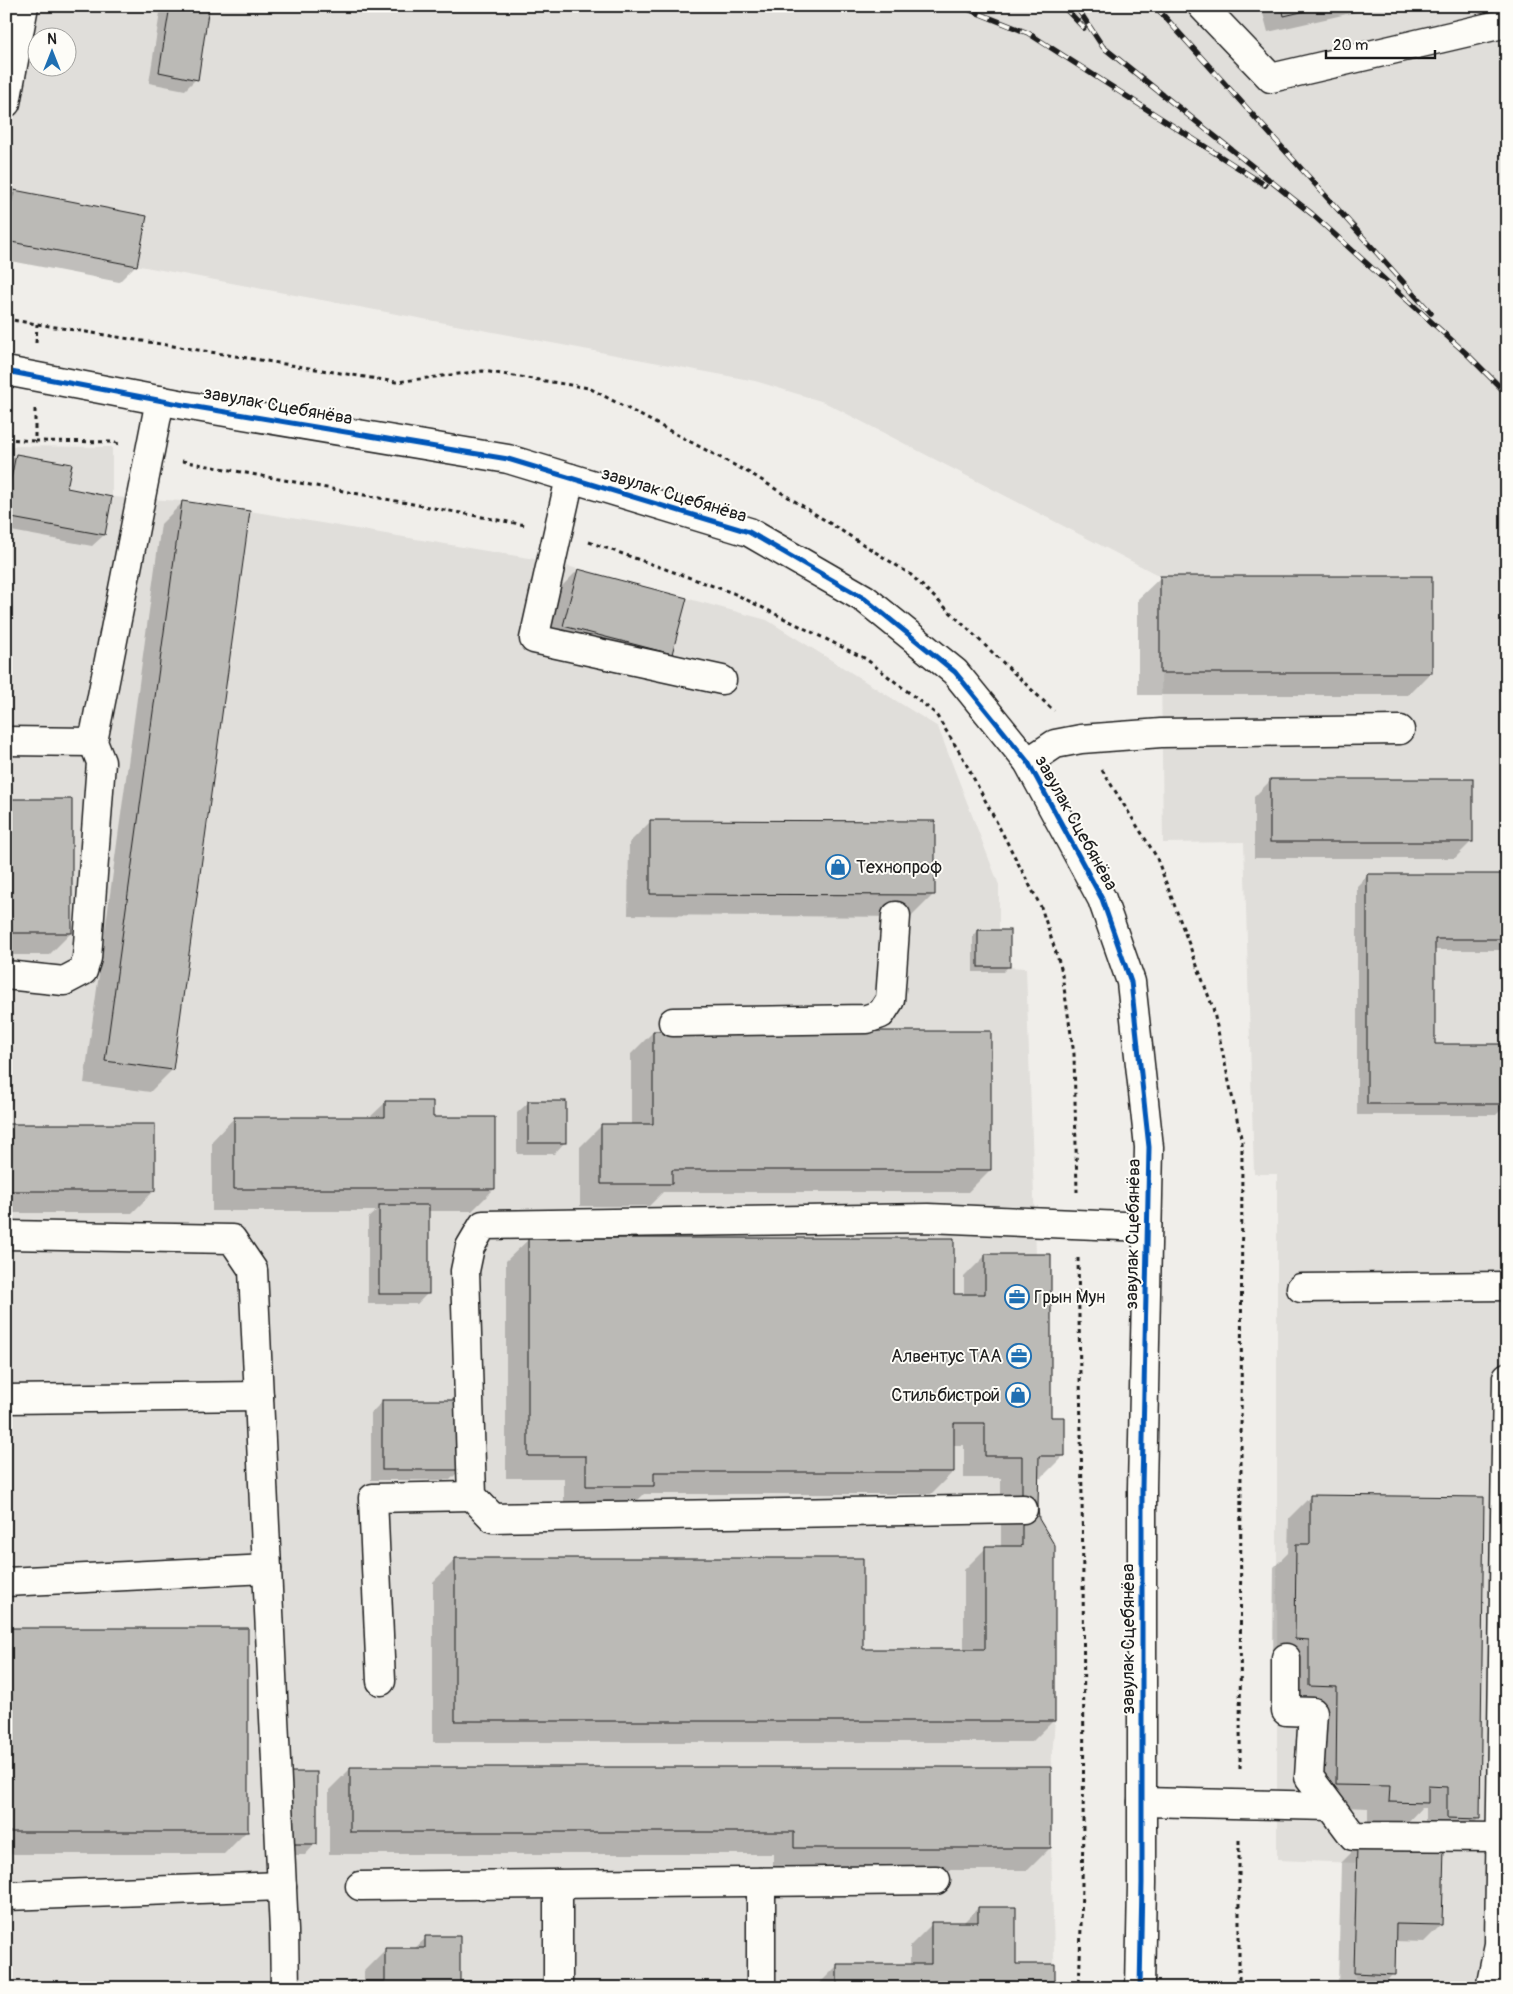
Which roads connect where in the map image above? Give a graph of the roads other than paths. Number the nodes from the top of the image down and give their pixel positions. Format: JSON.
{"nodes":[{"id":1,"x":24,"y":6,"type":"edge"},
{"id":2,"x":1202,"y":6,"type":"edge"},
{"id":3,"x":1507,"y":23,"type":"edge"},
{"id":4,"x":6,"y":103,"type":"edge"},
{"id":5,"x":6,"y":371,"type":"edge"},
{"id":6,"x":160,"y":400,"type":"junction"},
{"id":7,"x":570,"y":478,"type":"junction"},
{"id":8,"x":722,"y":680,"type":"dead end"},
{"id":9,"x":1400,"y":730,"type":"dead end"},
{"id":10,"x":6,"y":741,"type":"edge"},
{"id":11,"x":93,"y":742,"type":"junction"},
{"id":12,"x":1028,"y":762,"type":"junction"},
{"id":13,"x":896,"y":916,"type":"dead end"},
{"id":14,"x":6,"y":975,"type":"edge"},
{"id":15,"x":673,"y":1022,"type":"dead end"},
{"id":16,"x":1147,"y":1227,"type":"junction"},
{"id":17,"x":6,"y":1235,"type":"edge"},
{"id":18,"x":1507,"y":1286,"type":"edge"},
{"id":19,"x":1301,"y":1288,"type":"dead end"},
{"id":20,"x":1507,"y":1377,"type":"edge"},
{"id":21,"x":259,"y":1396,"type":"junction"},
{"id":22,"x":6,"y":1399,"type":"edge"},
{"id":23,"x":1506,"y":1456,"type":"edge"},
{"id":24,"x":472,"y":1496,"type":"junction"},
{"id":25,"x":1022,"y":1508,"type":"dead end"},
{"id":26,"x":267,"y":1569,"type":"junction"},
{"id":27,"x":6,"y":1582,"type":"edge"},
{"id":28,"x":1286,"y":1658,"type":"dead end"},
{"id":29,"x":381,"y":1681,"type":"dead end"},
{"id":30,"x":1504,"y":1704,"type":"edge"},
{"id":31,"x":1142,"y":1802,"type":"junction"},
{"id":32,"x":1330,"y":1806,"type":"junction"},
{"id":33,"x":1500,"y":1836,"type":"junction"},
{"id":34,"x":936,"y":1880,"type":"dead end"},
{"id":35,"x":760,"y":1882,"type":"junction"},
{"id":36,"x":558,"y":1884,"type":"junction"},
{"id":37,"x":282,"y":1886,"type":"junction"},
{"id":38,"x":360,"y":1886,"type":"dead end"},
{"id":39,"x":6,"y":1896,"type":"edge"},
{"id":40,"x":285,"y":1988,"type":"edge"},
{"id":41,"x":558,"y":1988,"type":"edge"},
{"id":42,"x":760,"y":1988,"type":"edge"},
{"id":43,"x":1140,"y":1988,"type":"edge"},
{"id":44,"x":1490,"y":1988,"type":"edge"}],
"edges":[{"from":1,"to":4,"type":"street"},
{"from":2,"to":3,"type":"street"},
{"from":5,"to":6,"type":"street","name":"завулак Сцебянёва"},
{"from":6,"to":7,"type":"street","name":"завулак Сцебянёва"},
{"from":6,"to":11,"type":"street"},
{"from":7,"to":8,"type":"street"},
{"from":7,"to":12,"type":"street","name":"завулак Сцебянёва"},
{"from":9,"to":12,"type":"street"},
{"from":10,"to":11,"type":"street"},
{"from":11,"to":14,"type":"street"},
{"from":12,"to":16,"type":"street","name":"завулак Сцебянёва"},
{"from":13,"to":15,"type":"street"},
{"from":16,"to":24,"type":"street"},
{"from":16,"to":31,"type":"street","name":"завулак Сцебянёва"},
{"from":17,"to":21,"type":"street"},
{"from":18,"to":19,"type":"street"},
{"from":20,"to":23,"type":"street"},
{"from":21,"to":22,"type":"street"},
{"from":21,"to":26,"type":"street"},
{"from":23,"to":30,"type":"street"},
{"from":24,"to":25,"type":"street"},
{"from":24,"to":29,"type":"street"},
{"from":26,"to":27,"type":"street"},
{"from":26,"to":37,"type":"street"},
{"from":28,"to":32,"type":"street"},
{"from":30,"to":33,"type":"street"},
{"from":31,"to":32,"type":"street"},
{"from":31,"to":43,"type":"street","name":"завулак Сцебянёва"},
{"from":32,"to":33,"type":"street"},
{"from":33,"to":44,"type":"street"},
{"from":34,"to":35,"type":"street"},
{"from":35,"to":36,"type":"street"},
{"from":35,"to":42,"type":"street"},
{"from":36,"to":38,"type":"street"},
{"from":36,"to":41,"type":"street"},
{"from":37,"to":39,"type":"street"},
{"from":37,"to":40,"type":"street"}]}
